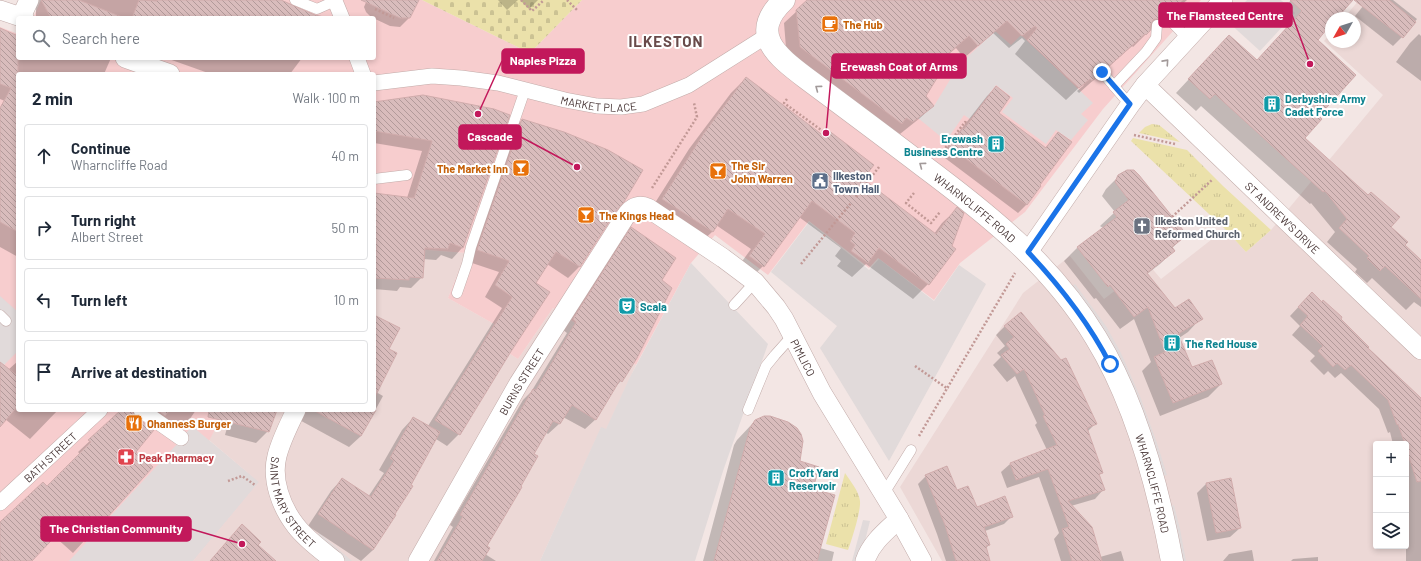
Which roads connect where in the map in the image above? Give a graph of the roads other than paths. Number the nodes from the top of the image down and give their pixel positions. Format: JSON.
{"nodes":[{"id":1,"x":295,"y":0,"type":"edge"},
{"id":2,"x":784,"y":0,"type":"edge"},
{"id":3,"x":1223,"y":0,"type":"edge"},
{"id":4,"x":335,"y":1,"type":"joint"},
{"id":5,"x":0,"y":10,"type":"edge"},
{"id":6,"x":25,"y":12,"type":"edge"},
{"id":7,"x":341,"y":16,"type":"edge"},
{"id":8,"x":1167,"y":17,"type":"dead end"},
{"id":9,"x":1157,"y":25,"type":"dead end"},
{"id":10,"x":768,"y":35,"type":"junction"},
{"id":11,"x":1187,"y":38,"type":"junction"},
{"id":12,"x":131,"y":60,"type":"edge"},
{"id":13,"x":358,"y":60,"type":"edge"},
{"id":14,"x":164,"y":72,"type":"edge"},
{"id":15,"x":362,"y":72,"type":"edge"},
{"id":16,"x":1102,"y":72,"type":"dead end"},
{"id":17,"x":376,"y":84,"type":"edge"},
{"id":18,"x":1145,"y":85,"type":"junction"},
{"id":19,"x":1114,"y":86,"type":"junction"},
{"id":20,"x":525,"y":90,"type":"junction"},
{"id":21,"x":1130,"y":104,"type":"junction"},
{"id":22,"x":407,"y":175,"type":"dead end"},
{"id":23,"x":376,"y":179,"type":"edge"},
{"id":24,"x":633,"y":208,"type":"joint"},
{"id":25,"x":1028,"y":252,"type":"junction"},
{"id":26,"x":755,"y":282,"type":"junction"},
{"id":27,"x":457,"y":294,"type":"dead end"},
{"id":28,"x":734,"y":305,"type":"dead end"},
{"id":29,"x":792,"y":336,"type":"junction"},
{"id":30,"x":1421,"y":350,"type":"edge"},
{"id":31,"x":748,"y":410,"type":"dead end"},
{"id":32,"x":98,"y":412,"type":"edge"},
{"id":33,"x":144,"y":412,"type":"edge"},
{"id":34,"x":295,"y":412,"type":"edge"},
{"id":35,"x":182,"y":438,"type":"dead end"},
{"id":36,"x":911,"y":450,"type":"road end"},
{"id":37,"x":883,"y":494,"type":"junction"},
{"id":38,"x":0,"y":503,"type":"edge"},
{"id":39,"x":899,"y":519,"type":"junction"},
{"id":40,"x":328,"y":559,"type":"edge"},
{"id":41,"x":418,"y":561,"type":"edge"},
{"id":42,"x":866,"y":561,"type":"edge"},
{"id":43,"x":922,"y":561,"type":"edge"},
{"id":44,"x":1172,"y":561,"type":"edge"}],
"edges":[{"from":1,"to":4,"type":"lane"},
{"from":2,"to":10,"type":"street"},
{"from":3,"to":11,"type":"street"},
{"from":4,"to":7,"type":"street"},
{"from":5,"to":6,"type":"street"},
{"from":8,"to":11,"type":"lane"},
{"from":9,"to":19,"type":"lane"},
{"from":10,"to":20,"type":"street","name":"MARKET PLACE"},
{"from":25,"to":10,"type":"street","name":"WHARNCLIFFE ROAD","one_way":true},
{"from":18,"to":11,"type":"street","one_way":true},
{"from":12,"to":14,"type":"street"},
{"from":13,"to":15,"type":"street"},
{"from":16,"to":19,"type":"lane"},
{"from":17,"to":20,"type":"street","name":"MARKET PLACE"},
{"from":18,"to":21,"type":"street"},
{"from":18,"to":30,"type":"street","name":"ST ANDREW'S DRIVE"},
{"from":19,"to":21,"type":"lane"},
{"from":20,"to":27,"type":"lane"},
{"from":21,"to":25,"type":"street"},
{"from":22,"to":23,"type":"lane"},
{"from":24,"to":26,"type":"street","name":"PIMLICO"},
{"from":24,"to":41,"type":"street","name":"BURNS STREET"},
{"from":25,"to":44,"type":"street","name":"WHARNCLIFFE ROAD"},
{"from":26,"to":28,"type":"lane"},
{"from":26,"to":29,"type":"street","name":"PIMLICO"},
{"from":29,"to":31,"type":"lane"},
{"from":29,"to":37,"type":"street","name":"PIMLICO"},
{"from":32,"to":38,"type":"street","name":"BATH STREET"},
{"from":33,"to":35,"type":"street"},
{"from":34,"to":40,"type":"street","name":"SAINT MARY STREET"},
{"from":36,"to":37,"type":"lane"},
{"from":37,"to":39,"type":"street","name":"PIMLICO"},
{"from":39,"to":42,"type":"street"},
{"from":39,"to":43,"type":"street","name":"PIMLICO"}]}
